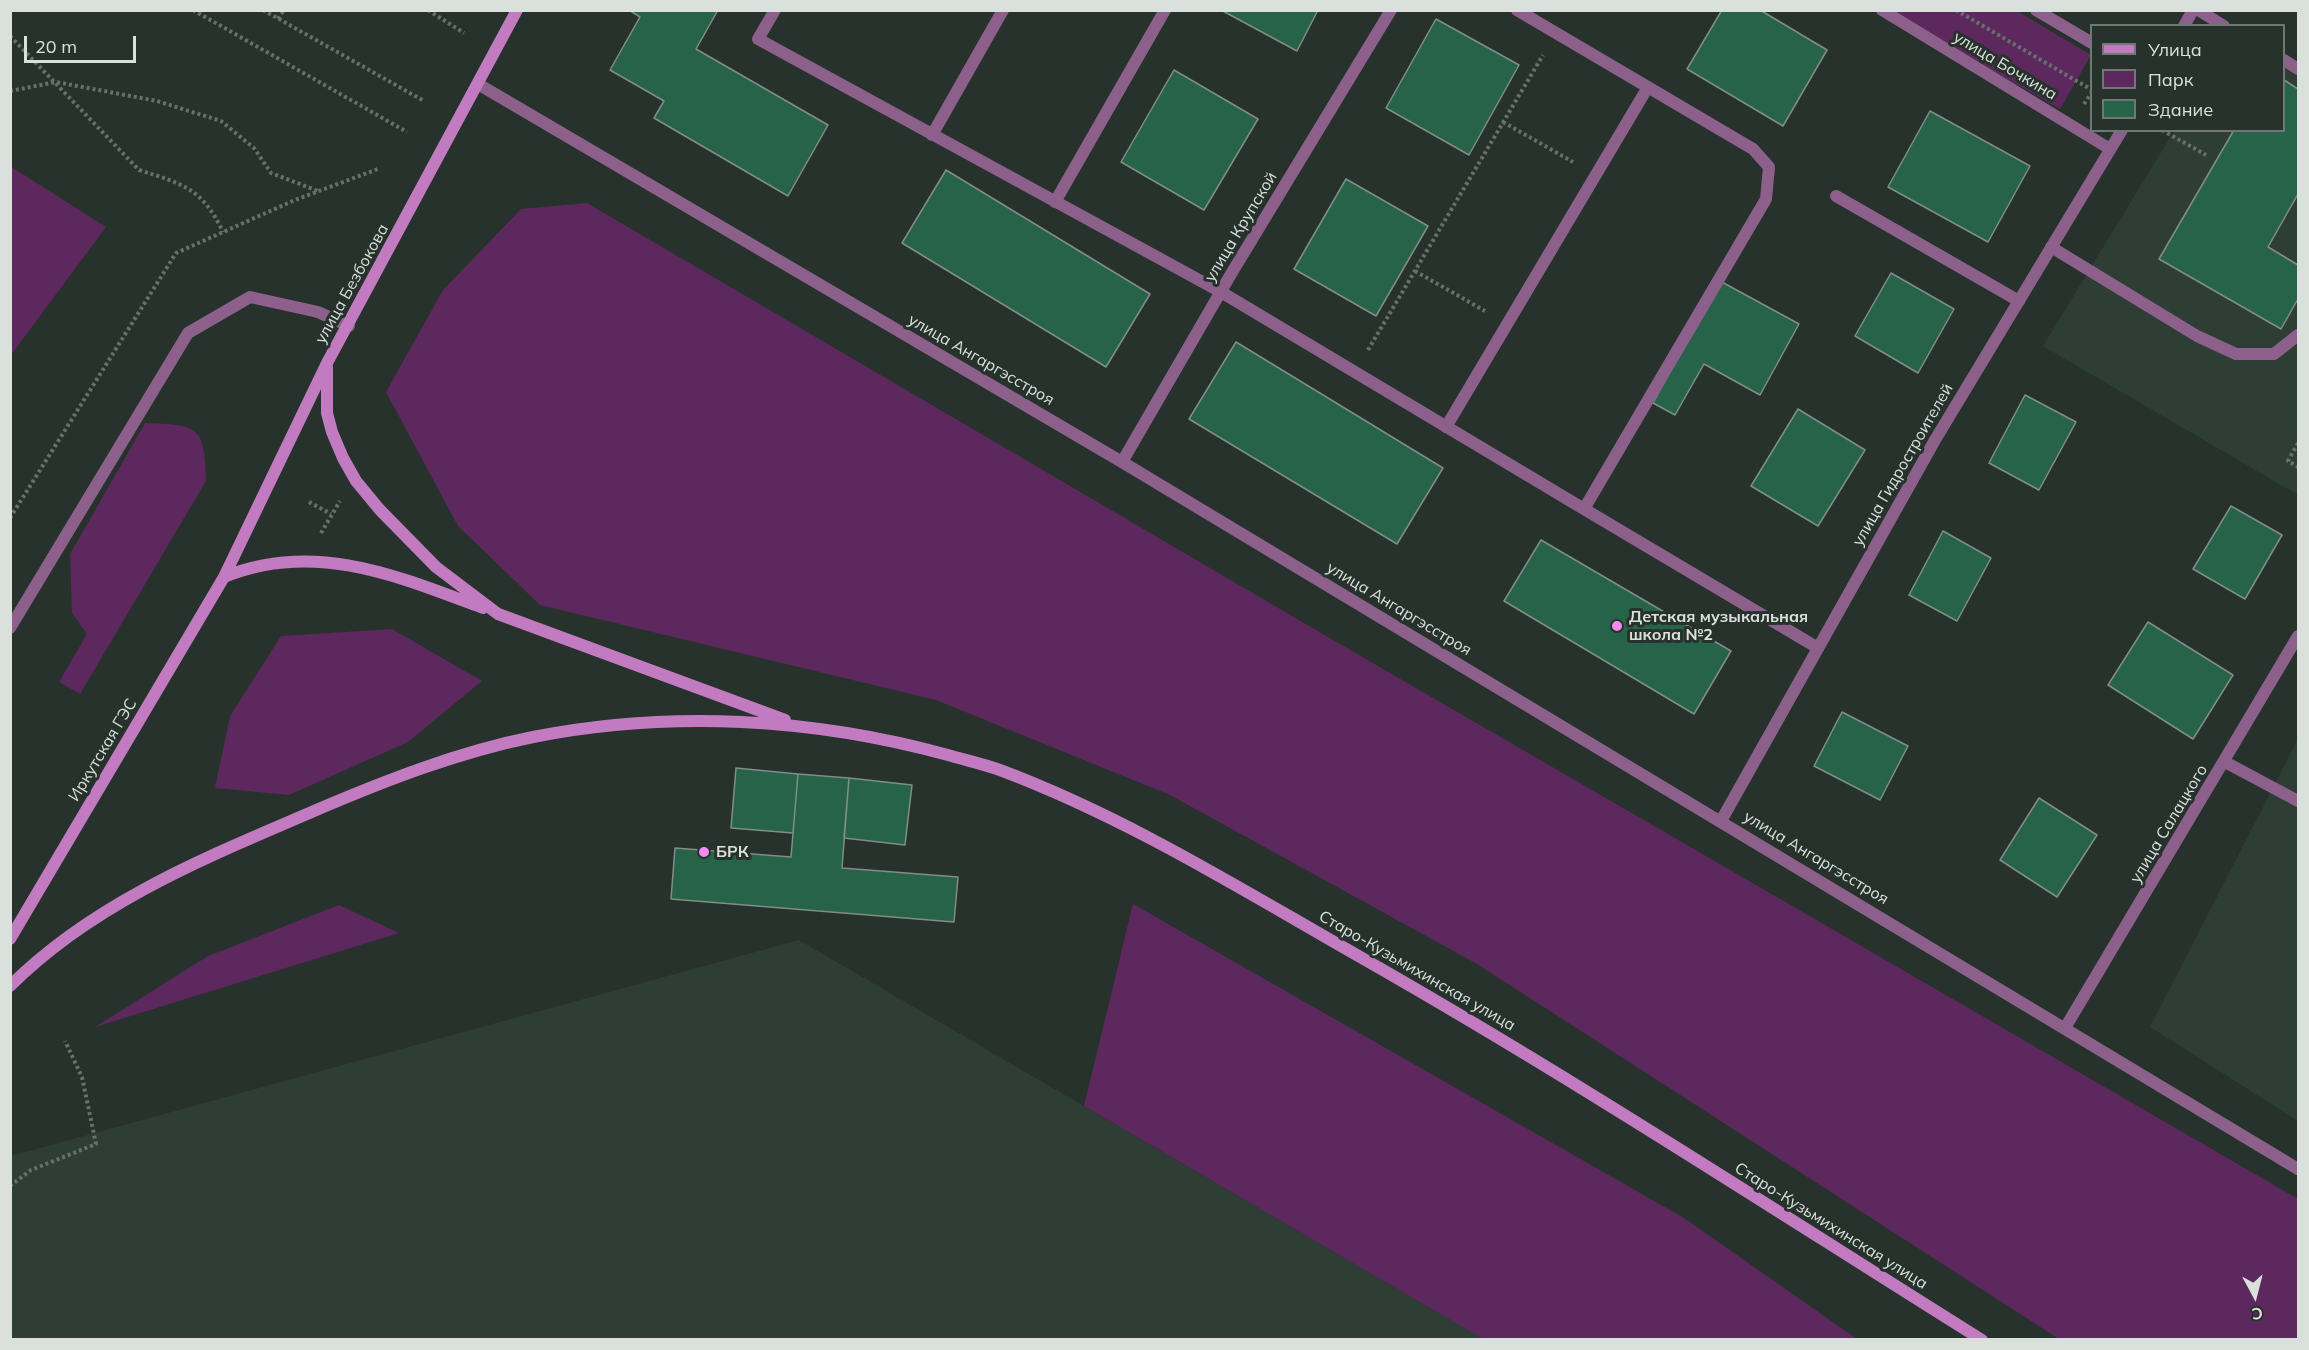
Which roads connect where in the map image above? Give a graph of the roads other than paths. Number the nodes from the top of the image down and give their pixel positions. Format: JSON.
{"nodes":[{"id":1,"x":517,"y":10,"type":"edge"},
{"id":2,"x":775,"y":10,"type":"edge"},
{"id":3,"x":1003,"y":10,"type":"edge"},
{"id":4,"x":1166,"y":10,"type":"edge"},
{"id":5,"x":1391,"y":10,"type":"edge"},
{"id":6,"x":1517,"y":10,"type":"edge"},
{"id":7,"x":1882,"y":10,"type":"edge"},
{"id":8,"x":2036,"y":10,"type":"edge"},
{"id":9,"x":2193,"y":10,"type":"edge"},
{"id":10,"x":2198,"y":10,"type":"edge"},
{"id":11,"x":2185,"y":24,"type":"edge"},
{"id":12,"x":2221,"y":24,"type":"edge"},
{"id":13,"x":2090,"y":42,"type":"edge"},
{"id":14,"x":2285,"y":61,"type":"edge"},
{"id":15,"x":2298,"y":69,"type":"edge"},
{"id":16,"x":478,"y":84,"type":"junction"},
{"id":17,"x":1648,"y":87,"type":"junction"},
{"id":18,"x":2121,"y":132,"type":"edge"},
{"id":19,"x":932,"y":135,"type":"junction"},
{"id":20,"x":2110,"y":149,"type":"junction"},
{"id":21,"x":1836,"y":196,"type":"dead end"},
{"id":22,"x":1055,"y":202,"type":"junction"},
{"id":23,"x":2051,"y":247,"type":"junction"},
{"id":24,"x":1221,"y":292,"type":"junction"},
{"id":25,"x":2019,"y":302,"type":"junction"},
{"id":26,"x":348,"y":326,"type":"junction"},
{"id":27,"x":2298,"y":335,"type":"edge"},
{"id":28,"x":327,"y":363,"type":"junction"},
{"id":29,"x":1446,"y":427,"type":"junction"},
{"id":30,"x":1122,"y":462,"type":"junction"},
{"id":31,"x":1584,"y":509,"type":"junction"},
{"id":32,"x":224,"y":577,"type":"junction"},
{"id":33,"x":498,"y":614,"type":"junction"},
{"id":34,"x":10,"y":628,"type":"edge"},
{"id":35,"x":2298,"y":636,"type":"edge"},
{"id":36,"x":1818,"y":648,"type":"junction"},
{"id":37,"x":794,"y":724,"type":"junction"},
{"id":38,"x":2225,"y":762,"type":"junction"},
{"id":39,"x":2298,"y":801,"type":"edge"},
{"id":40,"x":1721,"y":821,"type":"junction"},
{"id":41,"x":10,"y":939,"type":"edge"},
{"id":42,"x":10,"y":986,"type":"edge"},
{"id":43,"x":2065,"y":1028,"type":"junction"},
{"id":44,"x":2298,"y":1169,"type":"edge"},
{"id":45,"x":1982,"y":1340,"type":"edge"}],
"edges":[{"from":1,"to":16,"type":"main road","name":"улица Безбокова"},
{"from":2,"to":19,"type":"street"},
{"from":3,"to":19,"type":"street"},
{"from":4,"to":22,"type":"street"},
{"from":5,"to":24,"type":"street","name":"улица Крупской"},
{"from":6,"to":17,"type":"street"},
{"from":7,"to":20,"type":"street","name":"улица Бочкина"},
{"from":8,"to":13,"type":"street"},
{"from":9,"to":11,"type":"street"},
{"from":10,"to":12,"type":"street"},
{"from":14,"to":15,"type":"street"},
{"from":16,"to":26,"type":"main road","name":"улица Безбокова"},
{"from":16,"to":30,"type":"street","name":"улица Ангаргэсстроя"},
{"from":17,"to":29,"type":"street"},
{"from":17,"to":31,"type":"street"},
{"from":18,"to":20,"type":"street","name":"улица Гидростроителей"},
{"from":19,"to":22,"type":"street"},
{"from":20,"to":23,"type":"street","name":"улица Гидростроителей"},
{"from":21,"to":25,"type":"street"},
{"from":22,"to":24,"type":"street"},
{"from":23,"to":25,"type":"street","name":"улица Гидростроителей"},
{"from":23,"to":27,"type":"street"},
{"from":24,"to":29,"type":"street"},
{"from":24,"to":30,"type":"street","name":"улица Крупской"},
{"from":25,"to":36,"type":"street","name":"улица Гидростроителей"},
{"from":26,"to":28,"type":"main road","name":"улица Безбокова"},
{"from":26,"to":34,"type":"street"},
{"from":28,"to":32,"type":"main road","name":"улица Безбокова"},
{"from":28,"to":33,"type":"main road"},
{"from":29,"to":31,"type":"street"},
{"from":30,"to":40,"type":"street","name":"улица Ангаргэсстроя"},
{"from":31,"to":36,"type":"street"},
{"from":32,"to":33,"type":"main road"},
{"from":32,"to":41,"type":"main road","name":"Иркутская ГЭС"},
{"from":33,"to":37,"type":"main road"},
{"from":35,"to":38,"type":"street","name":"улица Салацкого"},
{"from":36,"to":40,"type":"street","name":"улица Гидростроителей"},
{"from":37,"to":42,"type":"main road"},
{"from":37,"to":45,"type":"main road","name":"Старо-Кузьмихинская улица"},
{"from":38,"to":39,"type":"street"},
{"from":38,"to":43,"type":"street","name":"улица Салацкого"},
{"from":40,"to":43,"type":"street","name":"улица Ангаргэсстроя"},
{"from":43,"to":44,"type":"street","name":"улица Ангаргэсстроя"}]}
